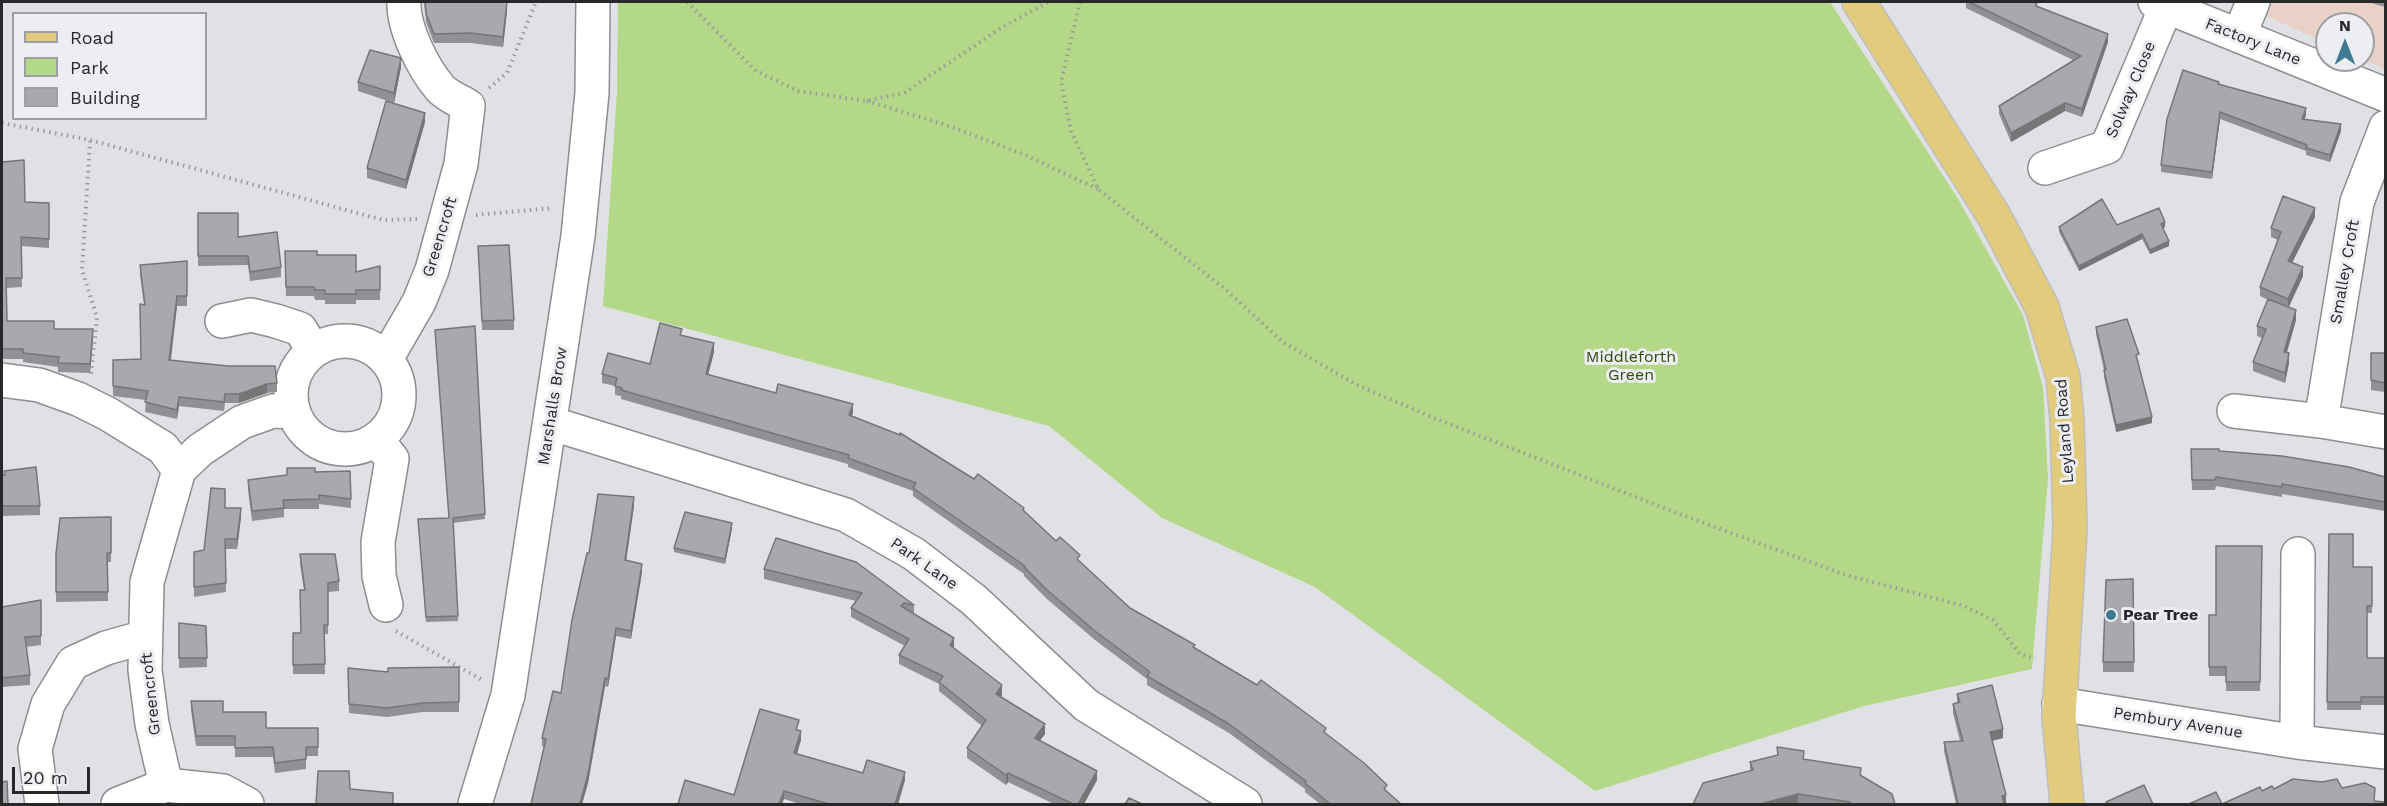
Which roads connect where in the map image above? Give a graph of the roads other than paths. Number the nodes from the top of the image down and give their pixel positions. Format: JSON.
{"nodes":[{"id":1,"x":404,"y":2,"type":"edge"},
{"id":2,"x":593,"y":2,"type":"edge"},
{"id":3,"x":1859,"y":2,"type":"edge"},
{"id":4,"x":2253,"y":2,"type":"edge"},
{"id":5,"x":2161,"y":4,"type":"edge"},
{"id":6,"x":2239,"y":36,"type":"junction"},
{"id":7,"x":2385,"y":95,"type":"edge"},
{"id":8,"x":2385,"y":127,"type":"edge"},
{"id":9,"x":2045,"y":168,"type":"dead end"},
{"id":10,"x":222,"y":321,"type":"dead end"},
{"id":11,"x":314,"y":351,"type":"junction"},
{"id":12,"x":386,"y":359,"type":"junction"},
{"id":13,"x":2,"y":380,"type":"edge"},
{"id":14,"x":2234,"y":411,"type":"dead end"},
{"id":15,"x":293,"y":412,"type":"junction"},
{"id":16,"x":2321,"y":421,"type":"junction"},
{"id":17,"x":550,"y":423,"type":"junction"},
{"id":18,"x":2385,"y":432,"type":"edge"},
{"id":19,"x":377,"y":440,"type":"junction"},
{"id":20,"x":179,"y":470,"type":"junction"},
{"id":21,"x":2298,"y":554,"type":"dead end"},
{"id":22,"x":386,"y":604,"type":"road end"},
{"id":23,"x":145,"y":637,"type":"junction"},
{"id":24,"x":2059,"y":704,"type":"junction"},
{"id":25,"x":2297,"y":742,"type":"junction"},
{"id":26,"x":2385,"y":753,"type":"edge"},
{"id":27,"x":166,"y":785,"type":"junction"},
{"id":28,"x":42,"y":804,"type":"edge"},
{"id":29,"x":118,"y":804,"type":"edge"},
{"id":30,"x":247,"y":804,"type":"edge"},
{"id":31,"x":475,"y":804,"type":"edge"},
{"id":32,"x":1245,"y":804,"type":"edge"},
{"id":33,"x":2067,"y":804,"type":"edge"}],
"edges":[{"from":1,"to":12,"type":"street","name":"Greencroft"},
{"from":2,"to":17,"type":"street","name":"Marshalls Brow"},
{"from":3,"to":24,"type":"main road","name":"Leyland Road"},
{"from":4,"to":6,"type":"street"},
{"from":5,"to":6,"type":"street","name":"Factory Lane"},
{"from":5,"to":9,"type":"street","name":"Solway Close"},
{"from":6,"to":7,"type":"street","name":"Factory Lane"},
{"from":8,"to":16,"type":"street","name":"Smalley Croft"},
{"from":10,"to":11,"type":"street"},
{"from":11,"to":12,"type":"street"},
{"from":11,"to":15,"type":"street"},
{"from":12,"to":19,"type":"street"},
{"from":13,"to":20,"type":"street"},
{"from":14,"to":16,"type":"street"},
{"from":15,"to":19,"type":"street"},
{"from":15,"to":20,"type":"street"},
{"from":16,"to":18,"type":"street"},
{"from":17,"to":31,"type":"street","name":"Marshalls Brow"},
{"from":17,"to":32,"type":"street","name":"Park Lane"},
{"from":19,"to":22,"type":"street"},
{"from":20,"to":23,"type":"street","name":"Greencroft"},
{"from":21,"to":25,"type":"street"},
{"from":23,"to":27,"type":"street","name":"Greencroft"},
{"from":23,"to":28,"type":"street","name":"Greencroft"},
{"from":24,"to":25,"type":"street","name":"Pembury Avenue"},
{"from":24,"to":33,"type":"main road","name":"Leyland Road"},
{"from":25,"to":26,"type":"street","name":"Pembury Avenue"},
{"from":27,"to":29,"type":"street"},
{"from":27,"to":30,"type":"street"}]}
